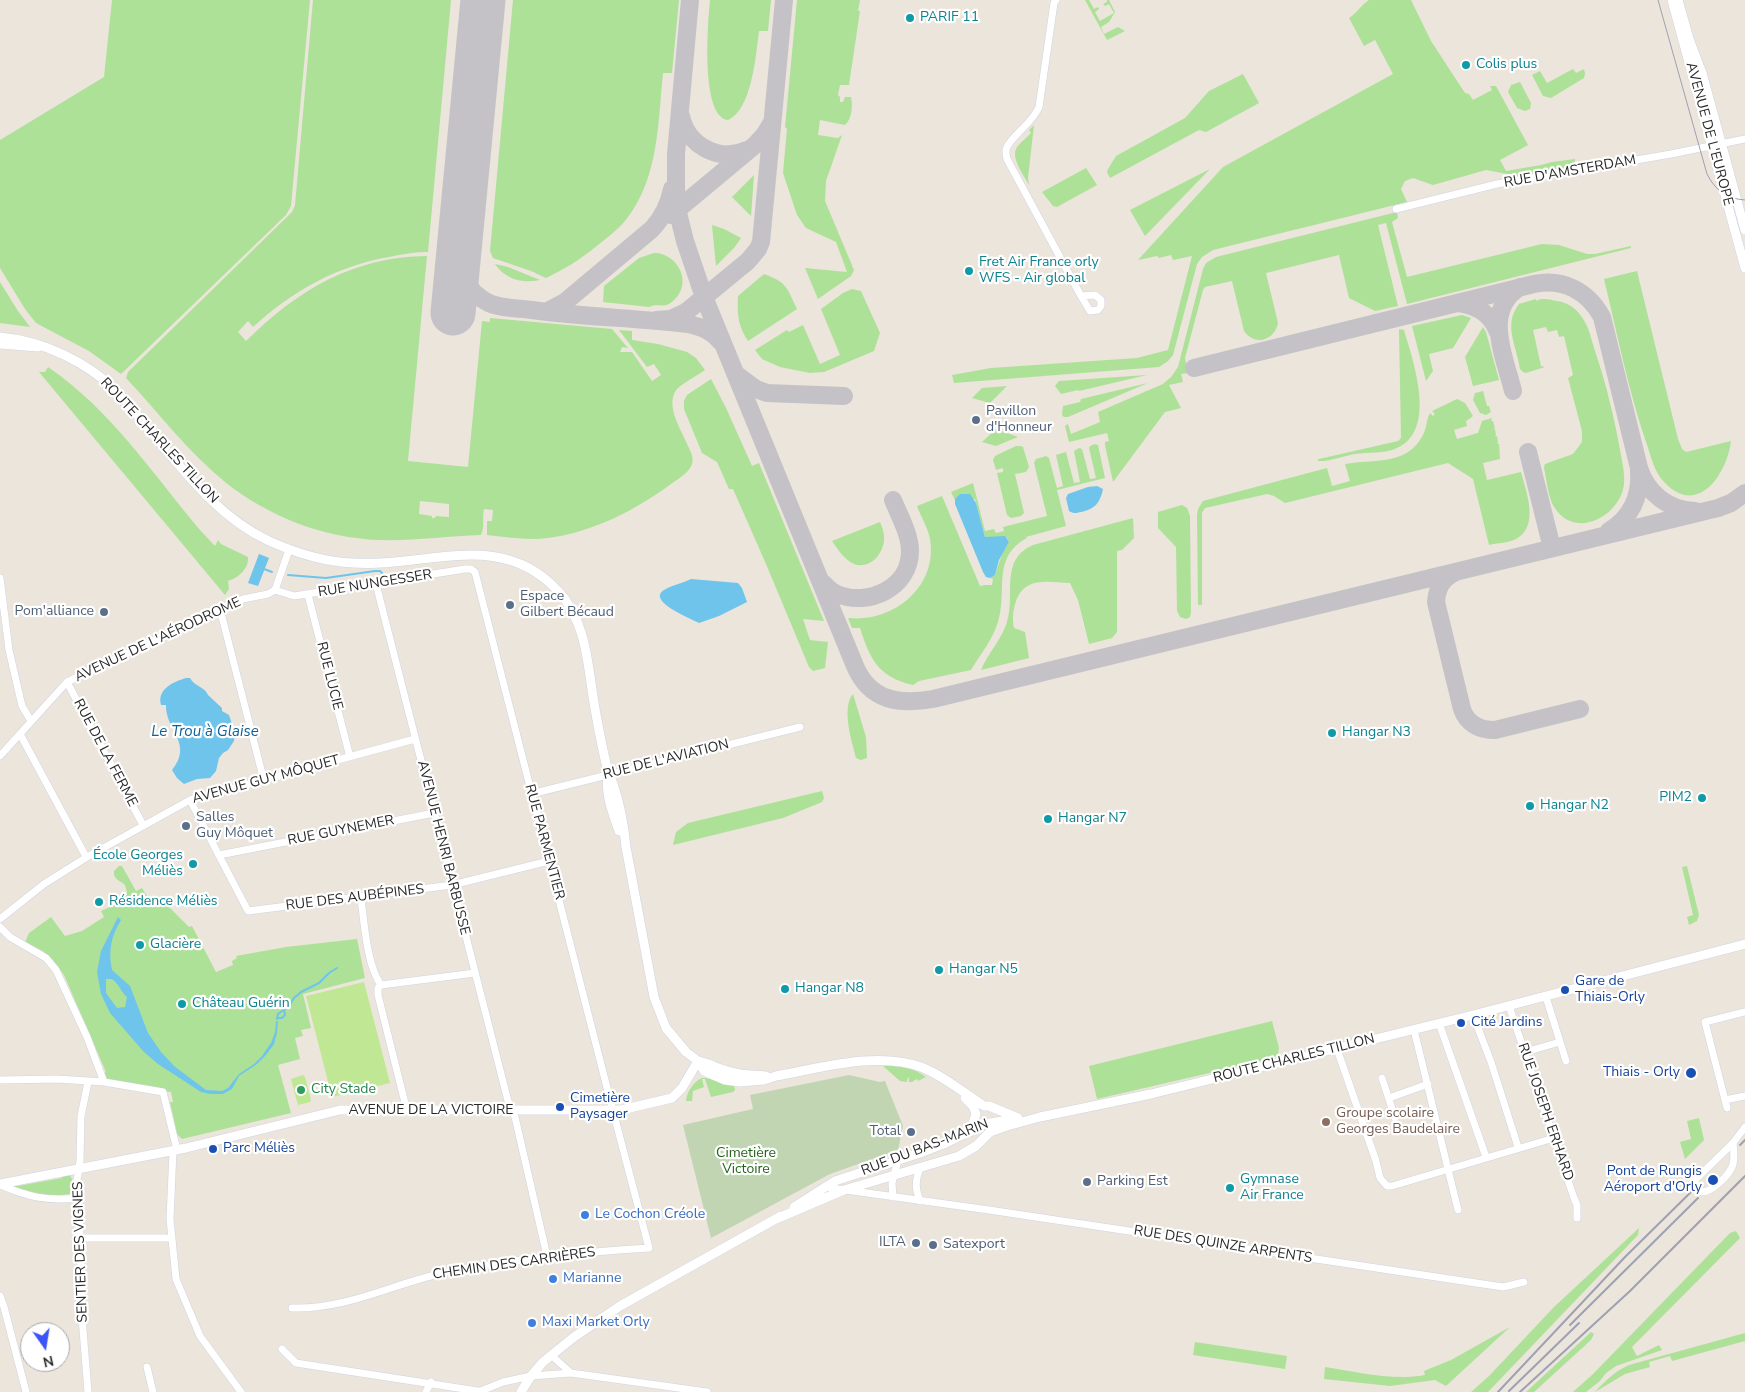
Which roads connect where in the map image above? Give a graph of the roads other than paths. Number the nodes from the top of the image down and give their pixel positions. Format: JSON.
{"nodes":[{"id":1,"x":1056,"y":0,"type":"edge"},
{"id":2,"x":1672,"y":0,"type":"edge"},
{"id":3,"x":1678,"y":0,"type":"edge"},
{"id":4,"x":1745,"y":139,"type":"edge"},
{"id":5,"x":1722,"y":144,"type":"junction"},
{"id":6,"x":1712,"y":146,"type":"junction"},
{"id":7,"x":1739,"y":206,"type":"junction"},
{"id":8,"x":1396,"y":209,"type":"dead end"},
{"id":9,"x":1729,"y":209,"type":"junction"},
{"id":10,"x":1745,"y":230,"type":"edge"},
{"id":11,"x":1745,"y":268,"type":"edge"},
{"id":12,"x":1081,"y":296,"type":"dead end"},
{"id":13,"x":0,"y":337,"type":"edge"},
{"id":14,"x":0,"y":344,"type":"edge"},
{"id":15,"x":43,"y":347,"type":"junction"},
{"id":16,"x":289,"y":550,"type":"junction"},
{"id":17,"x":475,"y":572,"type":"joint"},
{"id":18,"x":0,"y":578,"type":"edge"},
{"id":19,"x":376,"y":584,"type":"junction"},
{"id":20,"x":275,"y":590,"type":"junction"},
{"id":21,"x":308,"y":595,"type":"junction"},
{"id":22,"x":220,"y":609,"type":"junction"},
{"id":23,"x":67,"y":682,"type":"junction"},
{"id":24,"x":31,"y":722,"type":"junction"},
{"id":25,"x":800,"y":727,"type":"dead end"},
{"id":26,"x":20,"y":734,"type":"junction"},
{"id":27,"x":415,"y":739,"type":"junction"},
{"id":28,"x":0,"y":756,"type":"edge"},
{"id":29,"x":350,"y":757,"type":"junction"},
{"id":30,"x":609,"y":774,"type":"junction"},
{"id":31,"x":264,"y":781,"type":"junction"},
{"id":32,"x":531,"y":794,"type":"junction"},
{"id":33,"x":190,"y":800,"type":"junction"},
{"id":34,"x":434,"y":813,"type":"junction"},
{"id":35,"x":143,"y":825,"type":"junction"},
{"id":36,"x":219,"y":855,"type":"junction"},
{"id":37,"x":87,"y":857,"type":"junction"},
{"id":38,"x":549,"y":861,"type":"junction"},
{"id":39,"x":452,"y":885,"type":"junction"},
{"id":40,"x":361,"y":898,"type":"junction"},
{"id":41,"x":0,"y":919,"type":"edge"},
{"id":42,"x":0,"y":927,"type":"edge"},
{"id":43,"x":1745,"y":944,"type":"edge"},
{"id":44,"x":475,"y":973,"type":"junction"},
{"id":45,"x":381,"y":985,"type":"junction"},
{"id":46,"x":1546,"y":997,"type":"junction"},
{"id":47,"x":1509,"y":1006,"type":"junction"},
{"id":48,"x":1745,"y":1012,"type":"edge"},
{"id":49,"x":1473,"y":1015,"type":"junction"},
{"id":50,"x":1439,"y":1023,"type":"junction"},
{"id":51,"x":1414,"y":1030,"type":"junction"},
{"id":52,"x":1560,"y":1042,"type":"junction"},
{"id":53,"x":1337,"y":1049,"type":"junction"},
{"id":54,"x":1525,"y":1052,"type":"junction"},
{"id":55,"x":698,"y":1061,"type":"junction"},
{"id":56,"x":1566,"y":1061,"type":"dead end"},
{"id":57,"x":1382,"y":1078,"type":"dead end"},
{"id":58,"x":0,"y":1080,"type":"edge"},
{"id":59,"x":88,"y":1082,"type":"junction"},
{"id":60,"x":104,"y":1082,"type":"junction"},
{"id":61,"x":1428,"y":1084,"type":"junction"},
{"id":62,"x":959,"y":1090,"type":"junction"},
{"id":63,"x":1745,"y":1096,"type":"edge"},
{"id":64,"x":1389,"y":1098,"type":"junction"},
{"id":65,"x":1725,"y":1100,"type":"junction"},
{"id":66,"x":984,"y":1106,"type":"junction"},
{"id":67,"x":1728,"y":1108,"type":"dead end"},
{"id":68,"x":407,"y":1110,"type":"junction"},
{"id":69,"x":512,"y":1111,"type":"junction"},
{"id":70,"x":613,"y":1112,"type":"junction"},
{"id":71,"x":1040,"y":1117,"type":"joint"},
{"id":72,"x":1395,"y":1118,"type":"dead end"},
{"id":73,"x":1003,"y":1119,"type":"junction"},
{"id":74,"x":1018,"y":1121,"type":"junction"},
{"id":75,"x":984,"y":1124,"type":"junction"},
{"id":76,"x":1745,"y":1127,"type":"edge"},
{"id":77,"x":970,"y":1132,"type":"junction"},
{"id":78,"x":1554,"y":1138,"type":"junction"},
{"id":79,"x":1733,"y":1143,"type":"junction"},
{"id":80,"x":1518,"y":1147,"type":"junction"},
{"id":81,"x":970,"y":1149,"type":"junction"},
{"id":82,"x":175,"y":1150,"type":"junction"},
{"id":83,"x":1486,"y":1157,"type":"junction"},
{"id":84,"x":898,"y":1160,"type":"junction"},
{"id":85,"x":80,"y":1168,"type":"junction"},
{"id":86,"x":920,"y":1168,"type":"junction"},
{"id":87,"x":1448,"y":1169,"type":"junction"},
{"id":88,"x":893,"y":1175,"type":"junction"},
{"id":89,"x":0,"y":1184,"type":"edge"},
{"id":90,"x":824,"y":1187,"type":"junction"},
{"id":91,"x":844,"y":1190,"type":"junction"},
{"id":92,"x":893,"y":1197,"type":"junction"},
{"id":93,"x":77,"y":1198,"type":"junction"},
{"id":94,"x":920,"y":1201,"type":"junction"},
{"id":95,"x":1458,"y":1210,"type":"dead end"},
{"id":96,"x":1577,"y":1218,"type":"dead end"},
{"id":97,"x":776,"y":1219,"type":"junction"},
{"id":98,"x":80,"y":1238,"type":"junction"},
{"id":99,"x":172,"y":1238,"type":"junction"},
{"id":100,"x":649,"y":1248,"type":"joint"},
{"id":101,"x":547,"y":1256,"type":"junction"},
{"id":102,"x":1524,"y":1282,"type":"dead end"},
{"id":103,"x":0,"y":1296,"type":"edge"},
{"id":104,"x":292,"y":1308,"type":"dead end"},
{"id":105,"x":282,"y":1349,"type":"dead end"},
{"id":106,"x":551,"y":1355,"type":"junction"},
{"id":107,"x":146,"y":1367,"type":"dead end"},
{"id":108,"x":571,"y":1373,"type":"junction"},
{"id":109,"x":531,"y":1376,"type":"junction"},
{"id":110,"x":430,"y":1382,"type":"junction"},
{"id":111,"x":481,"y":1391,"type":"edge"},
{"id":112,"x":26,"y":1392,"type":"edge"},
{"id":113,"x":88,"y":1392,"type":"edge"},
{"id":114,"x":154,"y":1392,"type":"edge"},
{"id":115,"x":242,"y":1392,"type":"edge"},
{"id":116,"x":426,"y":1392,"type":"edge"},
{"id":117,"x":486,"y":1392,"type":"edge"},
{"id":118,"x":521,"y":1392,"type":"edge"},
{"id":119,"x":707,"y":1392,"type":"edge"}],
"edges":[{"from":1,"to":12,"type":"street"},
{"from":2,"to":6,"type":"main road","name":"AVENUE DE L'EUROPE"},
{"from":3,"to":5,"type":"main road","name":"AVENUE DE L'EUROPE"},
{"from":4,"to":5,"type":"street","name":"RUE D'AMSTERDAM"},
{"from":5,"to":6,"type":"street","name":"RUE D'AMSTERDAM"},
{"from":5,"to":7,"type":"main road","name":"AVENUE DE L'EUROPE"},
{"from":6,"to":8,"type":"street","name":"RUE D'AMSTERDAM"},
{"from":6,"to":9,"type":"main road","name":"AVENUE DE L'EUROPE"},
{"from":7,"to":9,"type":"main road"},
{"from":7,"to":10,"type":"main road","name":"AVENUE DE L'EUROPE"},
{"from":9,"to":11,"type":"main road","name":"AVENUE DE L'EUROPE"},
{"from":13,"to":15,"type":"main road","name":"ROUTE CHARLES TILLON"},
{"from":14,"to":15,"type":"main road"},
{"from":15,"to":16,"type":"main road","name":"ROUTE CHARLES TILLON"},
{"from":16,"to":20,"type":"street"},
{"from":16,"to":30,"type":"main road","name":"ROUTE CHARLES TILLON"},
{"from":17,"to":19,"type":"street","name":"RUE NUNGESSER"},
{"from":17,"to":32,"type":"street","name":"RUE PARMENTIER"},
{"from":18,"to":24,"type":"street"},
{"from":19,"to":21,"type":"street","name":"RUE NUNGESSER"},
{"from":19,"to":27,"type":"street","name":"AVENUE HENRI BARBUSSE"},
{"from":20,"to":21,"type":"street","name":"RUE NUNGESSER"},
{"from":20,"to":22,"type":"street","name":"AVENUE DE L'AÉRODROME"},
{"from":21,"to":29,"type":"street","name":"RUE LUCIE"},
{"from":22,"to":23,"type":"street","name":"AVENUE DE L'AÉRODROME"},
{"from":22,"to":31,"type":"street"},
{"from":23,"to":24,"type":"street","name":"AVENUE DE L'AÉRODROME"},
{"from":23,"to":35,"type":"street","name":"RUE DE LA FERME"},
{"from":24,"to":26,"type":"street","name":"AVENUE DE L'AÉRODROME"},
{"from":25,"to":30,"type":"street","name":"RUE DE L'AVIATION"},
{"from":26,"to":28,"type":"street","name":"AVENUE DE L'AÉRODROME"},
{"from":26,"to":37,"type":"street"},
{"from":27,"to":29,"type":"street","name":"AVENUE GUY MÔQUET"},
{"from":27,"to":34,"type":"street","name":"AVENUE HENRI BARBUSSE"},
{"from":29,"to":31,"type":"street","name":"AVENUE GUY MÔQUET"},
{"from":30,"to":32,"type":"street","name":"RUE DE L'AVIATION"},
{"from":30,"to":55,"type":"main road","name":"ROUTE CHARLES TILLON"},
{"from":31,"to":33,"type":"street","name":"AVENUE GUY MÔQUET"},
{"from":32,"to":38,"type":"street","name":"RUE PARMENTIER"},
{"from":33,"to":35,"type":"street","name":"AVENUE GUY MÔQUET"},
{"from":33,"to":36,"type":"street"},
{"from":34,"to":36,"type":"street","name":"RUE GUYNEMER"},
{"from":34,"to":39,"type":"street","name":"AVENUE HENRI BARBUSSE"},
{"from":35,"to":37,"type":"street","name":"AVENUE GUY MÔQUET"},
{"from":36,"to":40,"type":"street","name":"RUE DES AUBÉPINES"},
{"from":37,"to":41,"type":"street","name":"AVENUE GUY MÔQUET"},
{"from":38,"to":39,"type":"street","name":"RUE DES AUBÉPINES"},
{"from":38,"to":70,"type":"street","name":"RUE PARMENTIER"},
{"from":39,"to":40,"type":"street","name":"RUE DES AUBÉPINES"},
{"from":39,"to":44,"type":"street","name":"AVENUE HENRI BARBUSSE"},
{"from":40,"to":45,"type":"street"},
{"from":42,"to":60,"type":"street"},
{"from":43,"to":46,"type":"main road","name":"ROUTE CHARLES TILLON"},
{"from":44,"to":45,"type":"street"},
{"from":44,"to":69,"type":"street","name":"AVENUE HENRI BARBUSSE"},
{"from":45,"to":68,"type":"street"},
{"from":46,"to":47,"type":"main road","name":"ROUTE CHARLES TILLON"},
{"from":46,"to":52,"type":"street"},
{"from":47,"to":49,"type":"main road","name":"ROUTE CHARLES TILLON"},
{"from":47,"to":54,"type":"street","name":"RUE JOSEPH ERHARD"},
{"from":48,"to":65,"type":"street"},
{"from":49,"to":50,"type":"main road","name":"ROUTE CHARLES TILLON"},
{"from":49,"to":80,"type":"street"},
{"from":50,"to":51,"type":"main road","name":"ROUTE CHARLES TILLON"},
{"from":50,"to":83,"type":"street"},
{"from":51,"to":53,"type":"main road","name":"ROUTE CHARLES TILLON"},
{"from":51,"to":61,"type":"street"},
{"from":52,"to":54,"type":"street"},
{"from":52,"to":56,"type":"street"},
{"from":53,"to":71,"type":"main road","name":"ROUTE CHARLES TILLON"},
{"from":53,"to":87,"type":"street"},
{"from":54,"to":78,"type":"street","name":"RUE JOSEPH ERHARD"},
{"from":55,"to":62,"type":"main road","name":"ROUTE CHARLES TILLON"},
{"from":55,"to":70,"type":"main road","name":"AVENUE DE LA VICTOIRE"},
{"from":57,"to":64,"type":"street"},
{"from":58,"to":59,"type":"street"},
{"from":59,"to":60,"type":"street"},
{"from":59,"to":85,"type":"street","name":"SENTIER DES VIGNES"},
{"from":60,"to":82,"type":"street"},
{"from":61,"to":64,"type":"street"},
{"from":61,"to":87,"type":"street"},
{"from":62,"to":66,"type":"main road","name":"ROUTE CHARLES TILLON"},
{"from":62,"to":77,"type":"main road"},
{"from":63,"to":65,"type":"street"},
{"from":64,"to":72,"type":"street"},
{"from":65,"to":67,"type":"street"},
{"from":66,"to":73,"type":"main road"},
{"from":66,"to":74,"type":"main road","name":"ROUTE CHARLES TILLON"},
{"from":66,"to":75,"type":"main road"},
{"from":68,"to":69,"type":"main road","name":"AVENUE DE LA VICTOIRE"},
{"from":68,"to":82,"type":"main road","name":"AVENUE DE LA VICTOIRE"},
{"from":69,"to":70,"type":"main road","name":"AVENUE DE LA VICTOIRE"},
{"from":69,"to":101,"type":"street","name":"AVENUE HENRI BARBUSSE"},
{"from":70,"to":100,"type":"street","name":"RUE PARMENTIER"},
{"from":71,"to":74,"type":"main road","name":"RUE DU BAS-MARIN"},
{"from":73,"to":74,"type":"main road","name":"RUE DU BAS-MARIN"},
{"from":73,"to":75,"type":"main road","name":"RUE DU BAS-MARIN"},
{"from":74,"to":81,"type":"main road","name":"RUE DU BAS-MARIN"},
{"from":75,"to":77,"type":"main road","name":"RUE DU BAS-MARIN"},
{"from":75,"to":81,"type":"main road"},
{"from":76,"to":79,"type":"street"},
{"from":77,"to":84,"type":"main road","name":"RUE DU BAS-MARIN"},
{"from":78,"to":80,"type":"street"},
{"from":78,"to":96,"type":"street","name":"RUE JOSEPH ERHARD"},
{"from":79,"to":79,"type":"street"},
{"from":80,"to":83,"type":"street"},
{"from":81,"to":86,"type":"main road","name":"RUE DU BAS-MARIN"},
{"from":82,"to":85,"type":"main road","name":"AVENUE DE LA VICTOIRE"},
{"from":82,"to":99,"type":"street"},
{"from":83,"to":87,"type":"street"},
{"from":84,"to":88,"type":"street"},
{"from":84,"to":90,"type":"main road","name":"RUE DU BAS-MARIN"},
{"from":85,"to":89,"type":"main road","name":"AVENUE DE LA VICTOIRE"},
{"from":85,"to":93,"type":"street","name":"SENTIER DES VIGNES"},
{"from":86,"to":88,"type":"main road","name":"RUE DU BAS-MARIN"},
{"from":86,"to":94,"type":"street"},
{"from":87,"to":95,"type":"street"},
{"from":88,"to":91,"type":"main road","name":"RUE DU BAS-MARIN"},
{"from":88,"to":92,"type":"street"},
{"from":89,"to":93,"type":"street"},
{"from":90,"to":91,"type":"street","name":"RUE DES QUINZE ARPENTS"},
{"from":90,"to":97,"type":"main road","name":"RUE DU BAS-MARIN"},
{"from":91,"to":92,"type":"street","name":"RUE DES QUINZE ARPENTS"},
{"from":91,"to":97,"type":"main road","name":"RUE DU BAS-MARIN"},
{"from":92,"to":94,"type":"street","name":"RUE DES QUINZE ARPENTS"},
{"from":93,"to":98,"type":"street","name":"SENTIER DES VIGNES"},
{"from":94,"to":102,"type":"street","name":"RUE DES QUINZE ARPENTS"},
{"from":97,"to":106,"type":"main road","name":"RUE DU BAS-MARIN"},
{"from":98,"to":99,"type":"street"},
{"from":98,"to":113,"type":"street","name":"SENTIER DES VIGNES"},
{"from":99,"to":115,"type":"street"},
{"from":100,"to":101,"type":"street","name":"CHEMIN DES CARRIÈRES"},
{"from":101,"to":104,"type":"street","name":"CHEMIN DES CARRIÈRES"},
{"from":103,"to":112,"type":"street"},
{"from":105,"to":110,"type":"street"},
{"from":106,"to":108,"type":"street"},
{"from":106,"to":109,"type":"main road","name":"RUE DU BAS-MARIN"},
{"from":107,"to":114,"type":"street"},
{"from":108,"to":109,"type":"street"},
{"from":108,"to":119,"type":"street"},
{"from":109,"to":111,"type":"street"},
{"from":109,"to":118,"type":"main road","name":"RUE DU BAS-MARIN"},
{"from":110,"to":111,"type":"street"},
{"from":110,"to":116,"type":"street"},
{"from":111,"to":117,"type":"street"}]}
